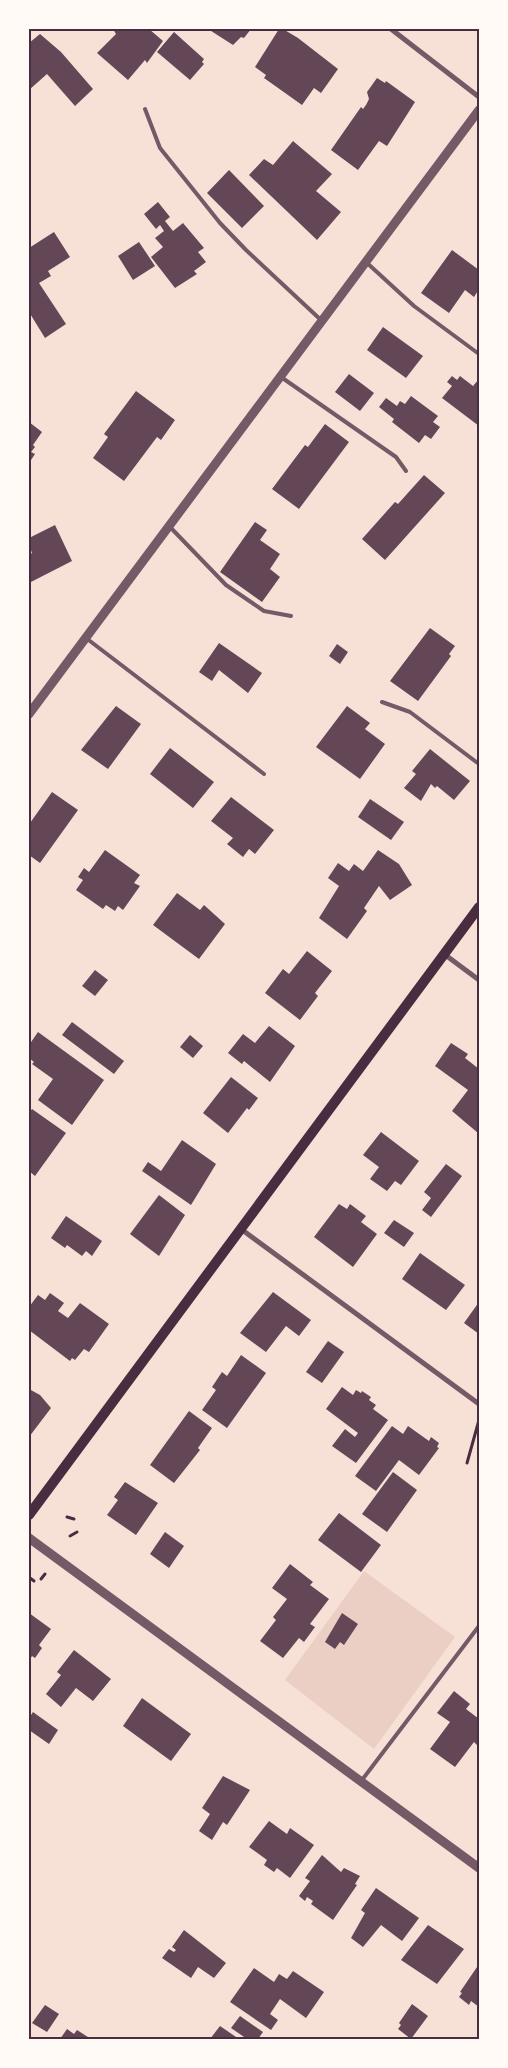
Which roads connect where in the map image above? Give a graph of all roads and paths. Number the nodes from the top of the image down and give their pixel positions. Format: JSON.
{"nodes":[{"id":1,"x":391,"y":29,"type":"edge"},
{"id":2,"x":479,"y":97,"type":"edge"},
{"id":3,"x":144,"y":109,"type":"dead end"},
{"id":4,"x":479,"y":110,"type":"edge"},
{"id":5,"x":366,"y":262,"type":"junction"},
{"id":6,"x":322,"y":321,"type":"junction"},
{"id":7,"x":479,"y":354,"type":"edge"},
{"id":8,"x":281,"y":377,"type":"junction"},
{"id":9,"x":406,"y":471,"type":"dead end"},
{"id":10,"x":170,"y":527,"type":"junction"},
{"id":11,"x":291,"y":616,"type":"dead end"},
{"id":12,"x":86,"y":638,"type":"junction"},
{"id":13,"x":382,"y":702,"type":"dead end"},
{"id":14,"x":29,"y":714,"type":"edge"},
{"id":15,"x":479,"y":764,"type":"edge"},
{"id":16,"x":264,"y":774,"type":"dead end"},
{"id":17,"x":479,"y":907,"type":"edge"},
{"id":18,"x":444,"y":954,"type":"junction"},
{"id":19,"x":479,"y":980,"type":"edge"},
{"id":20,"x":241,"y":1228,"type":"junction"},
{"id":21,"x":479,"y":1404,"type":"edge"},
{"id":22,"x":479,"y":1420,"type":"edge"},
{"id":23,"x":467,"y":1463,"type":"dead end"},
{"id":24,"x":29,"y":1514,"type":"edge"},
{"id":25,"x":67,"y":1517,"type":"dead end"},
{"id":26,"x":74,"y":1519,"type":"dead end"},
{"id":27,"x":77,"y":1532,"type":"dead end"},
{"id":28,"x":70,"y":1536,"type":"dead end"},
{"id":29,"x":29,"y":1538,"type":"edge"},
{"id":30,"x":45,"y":1574,"type":"dead end"},
{"id":31,"x":30,"y":1578,"type":"dead end"},
{"id":32,"x":41,"y":1579,"type":"dead end"},
{"id":33,"x":34,"y":1581,"type":"dead end"},
{"id":34,"x":479,"y":1626,"type":"edge"},
{"id":35,"x":362,"y":1780,"type":"junction"},
{"id":36,"x":479,"y":1868,"type":"edge"}],
"edges":[{"from":1,"to":2,"type":"street"},
{"from":3,"to":6,"type":"lane"},
{"from":4,"to":5,"type":"street"},
{"from":5,"to":6,"type":"street"},
{"from":5,"to":7,"type":"lane"},
{"from":6,"to":8,"type":"street"},
{"from":8,"to":9,"type":"lane"},
{"from":8,"to":10,"type":"street"},
{"from":10,"to":11,"type":"lane"},
{"from":10,"to":12,"type":"street"},
{"from":12,"to":14,"type":"street"},
{"from":12,"to":16,"type":"lane"},
{"from":13,"to":15,"type":"lane"},
{"from":17,"to":18,"type":"main road"},
{"from":18,"to":19,"type":"street"},
{"from":18,"to":20,"type":"main road"},
{"from":20,"to":21,"type":"street"},
{"from":20,"to":24,"type":"main road"},
{"from":22,"to":23,"type":"path"},
{"from":25,"to":26,"type":"path"},
{"from":27,"to":28,"type":"path"},
{"from":29,"to":35,"type":"street"},
{"from":30,"to":32,"type":"path"},
{"from":31,"to":33,"type":"path"},
{"from":34,"to":35,"type":"lane"},
{"from":35,"to":36,"type":"street"}]}
